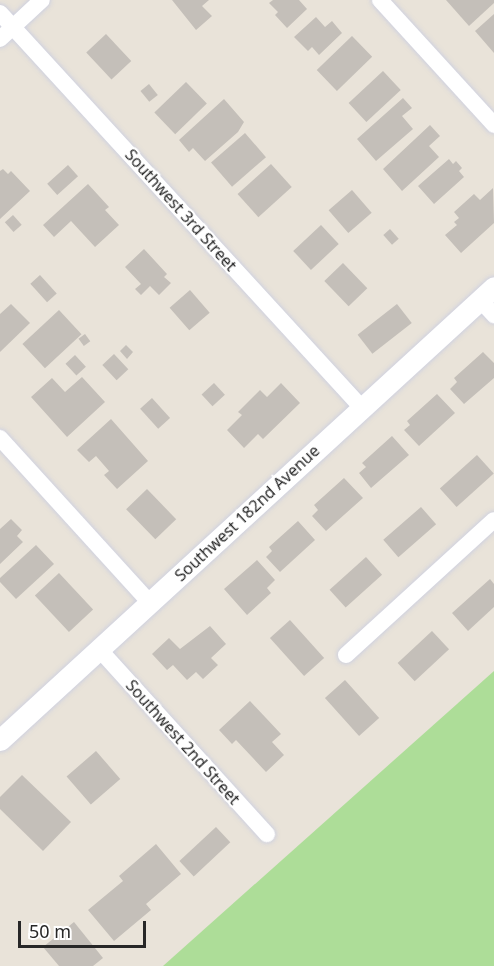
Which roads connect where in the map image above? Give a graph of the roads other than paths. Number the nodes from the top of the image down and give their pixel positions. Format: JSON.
{"nodes":[{"id":1,"x":42,"y":0,"type":"edge"},
{"id":2,"x":380,"y":0,"type":"edge"},
{"id":3,"x":0,"y":13,"type":"edge"},
{"id":4,"x":13,"y":27,"type":"junction"},
{"id":5,"x":0,"y":39,"type":"edge"},
{"id":6,"x":494,"y":125,"type":"edge"},
{"id":7,"x":489,"y":300,"type":"edge"},
{"id":8,"x":362,"y":408,"type":"junction"},
{"id":9,"x":0,"y":438,"type":"edge"},
{"id":10,"x":494,"y":520,"type":"edge"},
{"id":11,"x":150,"y":603,"type":"junction"},
{"id":12,"x":99,"y":649,"type":"junction"},
{"id":13,"x":346,"y":655,"type":"dead end"},
{"id":14,"x":0,"y":740,"type":"edge"},
{"id":15,"x":267,"y":834,"type":"dead end"}],
"edges":[{"from":1,"to":4,"type":"street"},
{"from":2,"to":6,"type":"street"},
{"from":3,"to":4,"type":"street","name":"Southwest 3rd Street"},
{"from":4,"to":5,"type":"street"},
{"from":4,"to":8,"type":"street","name":"Southwest 3rd Street"},
{"from":7,"to":8,"type":"street","name":"Southwest 182nd Avenue"},
{"from":8,"to":11,"type":"street","name":"Southwest 182nd Avenue"},
{"from":9,"to":11,"type":"street"},
{"from":10,"to":13,"type":"street"},
{"from":11,"to":12,"type":"street","name":"Southwest 182nd Avenue"},
{"from":12,"to":14,"type":"street","name":"Southwest 182nd Avenue"},
{"from":12,"to":15,"type":"street","name":"Southwest 2nd Street"}]}
